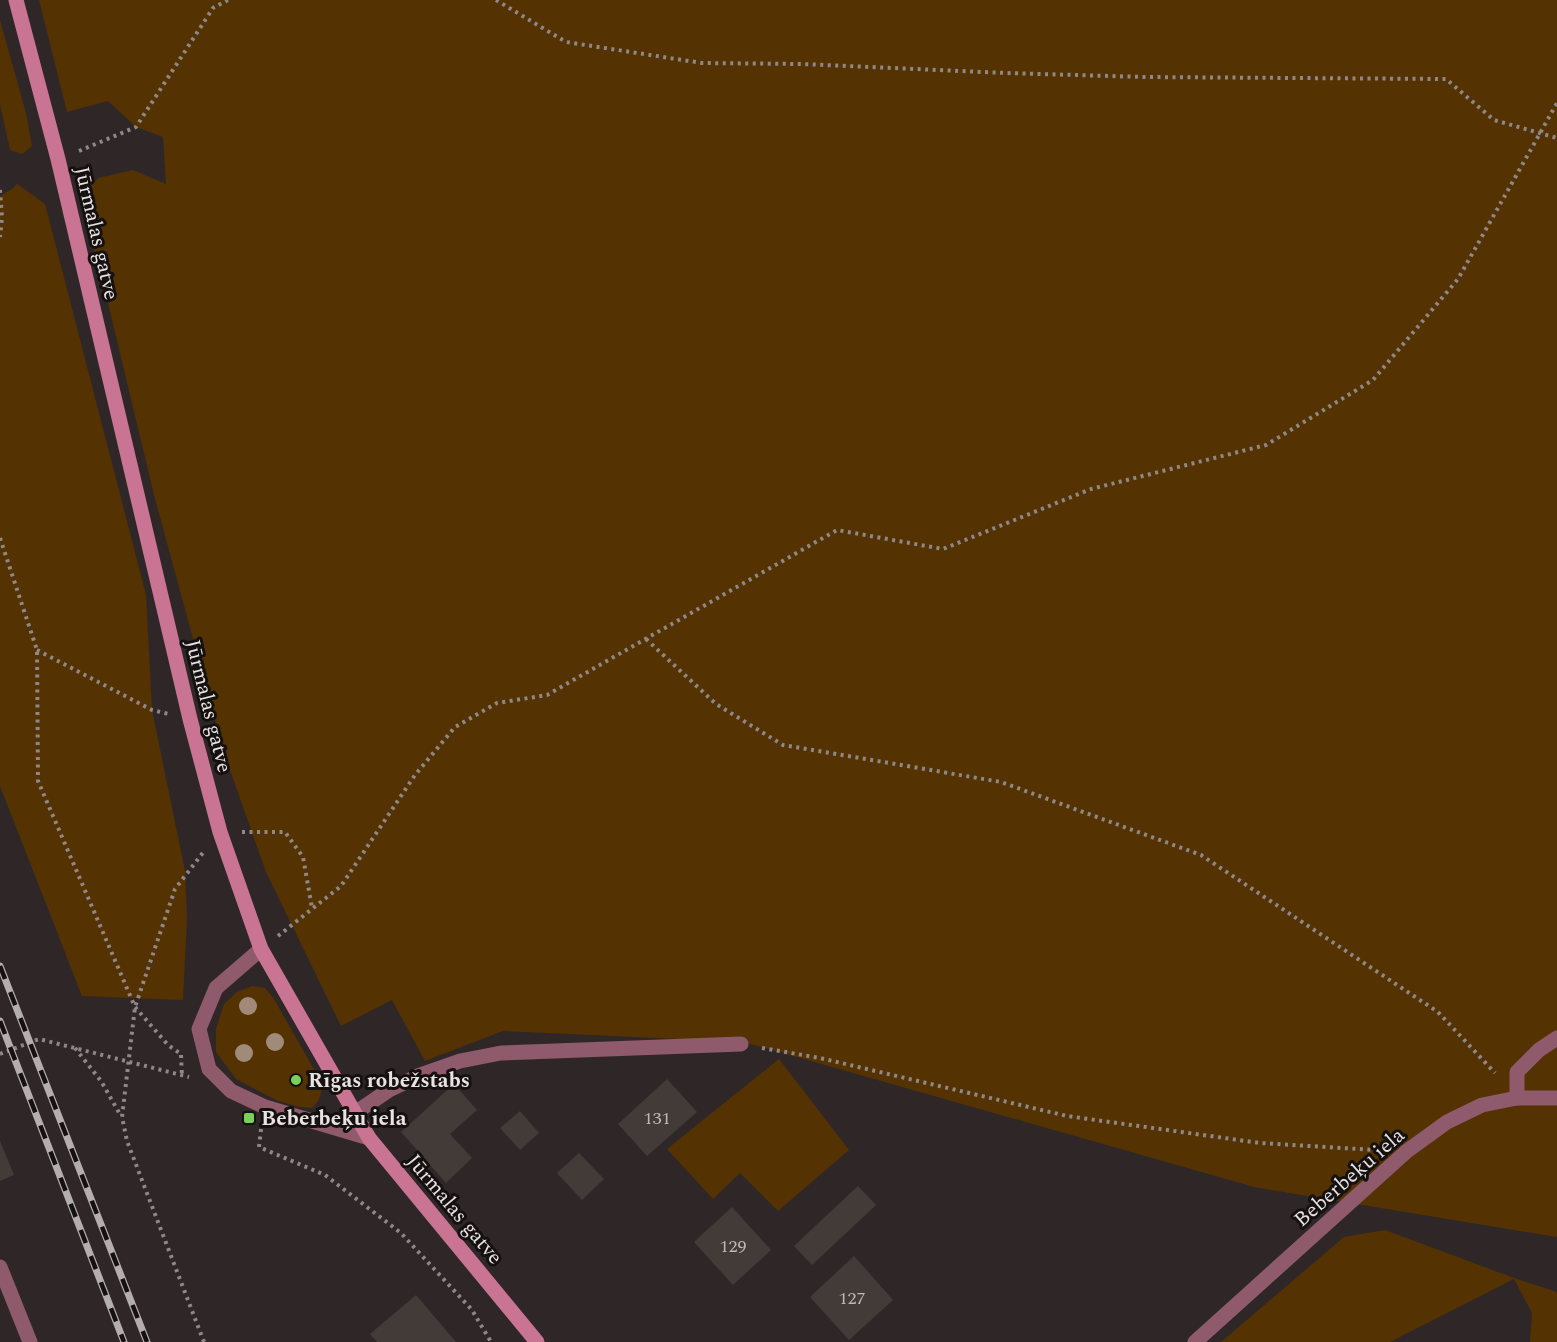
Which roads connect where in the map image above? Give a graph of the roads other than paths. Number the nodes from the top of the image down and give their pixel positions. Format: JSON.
{"nodes":[{"id":1,"x":16,"y":0,"type":"edge"},
{"id":2,"x":261,"y":949,"type":"junction"},
{"id":3,"x":1557,"y":1038,"type":"edge"},
{"id":4,"x":741,"y":1044,"type":"road end"},
{"id":5,"x":1517,"y":1098,"type":"junction"},
{"id":6,"x":1557,"y":1098,"type":"edge"},
{"id":7,"x":355,"y":1113,"type":"junction"},
{"id":8,"x":369,"y":1138,"type":"junction"},
{"id":9,"x":0,"y":1267,"type":"edge"},
{"id":10,"x":30,"y":1342,"type":"edge"},
{"id":11,"x":537,"y":1342,"type":"edge"},
{"id":12,"x":1195,"y":1342,"type":"edge"}],
"edges":[{"from":1,"to":2,"type":"main road","name":"Jūrmalas gatve"},
{"from":2,"to":7,"type":"main road","name":"Jūrmalas gatve"},
{"from":2,"to":8,"type":"street"},
{"from":3,"to":5,"type":"street"},
{"from":4,"to":7,"type":"street"},
{"from":5,"to":6,"type":"street","name":"Beberbeķu iela"},
{"from":5,"to":12,"type":"street","name":"Beberbeķu iela"},
{"from":7,"to":8,"type":"main road","name":"Jūrmalas gatve"},
{"from":8,"to":11,"type":"main road","name":"Jūrmalas gatve"},
{"from":9,"to":10,"type":"street"}]}
